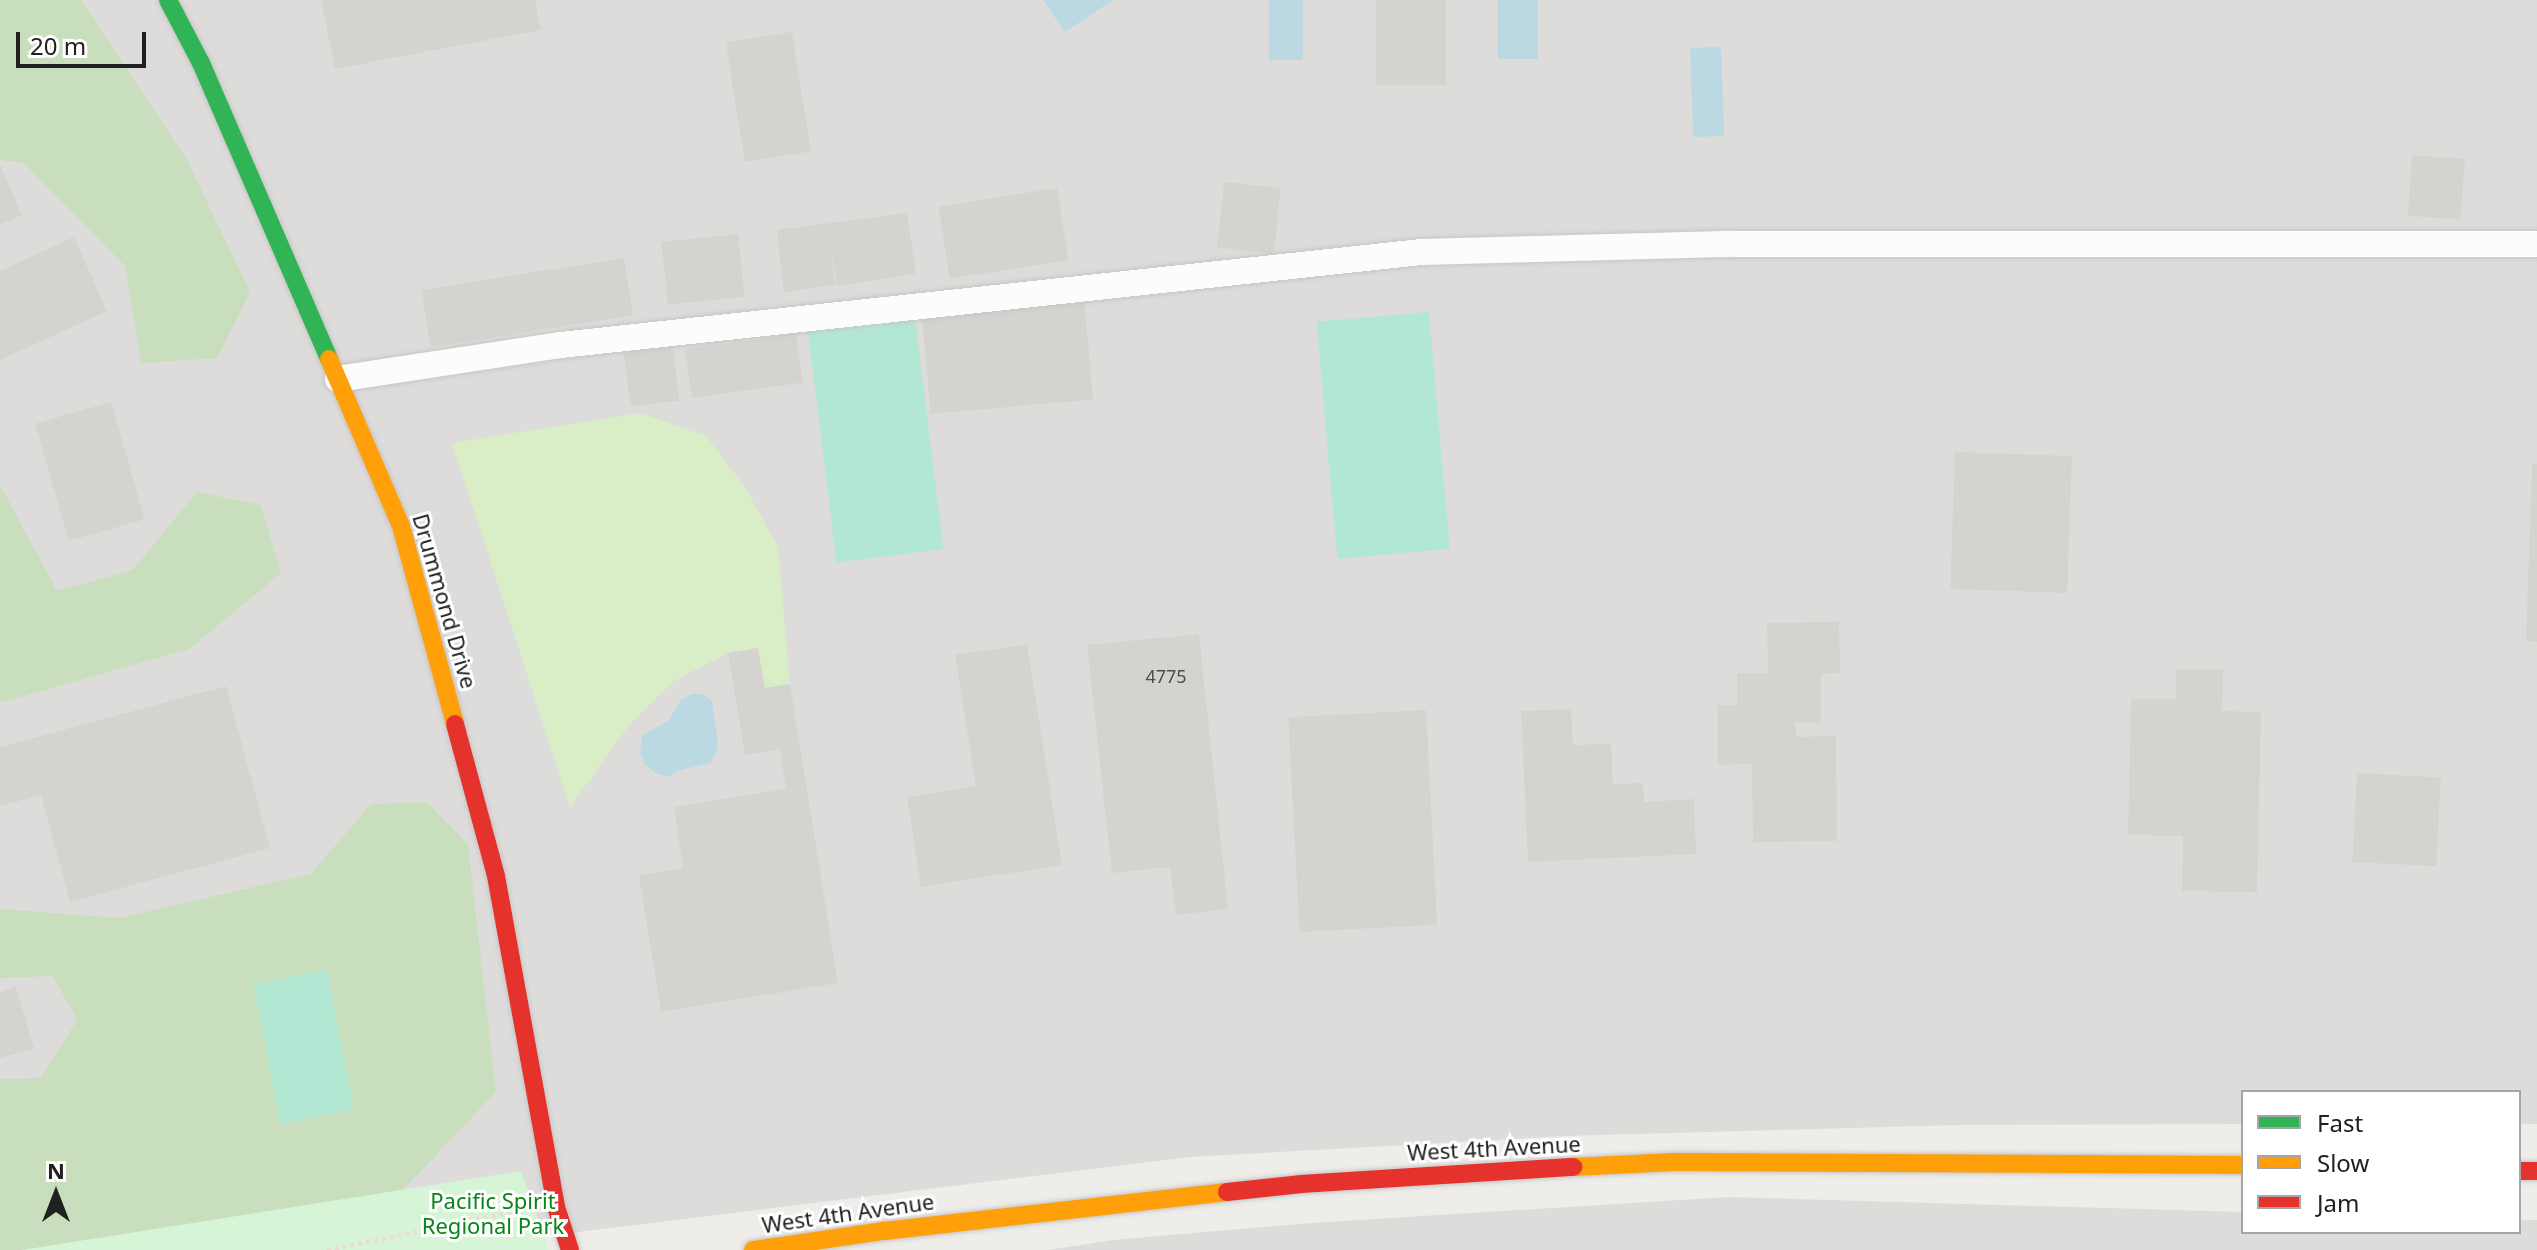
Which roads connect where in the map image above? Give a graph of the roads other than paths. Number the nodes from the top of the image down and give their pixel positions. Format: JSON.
{"nodes":[{"id":1,"x":168,"y":0,"type":"edge"},
{"id":2,"x":2537,"y":244,"type":"edge"},
{"id":3,"x":338,"y":379,"type":"junction"},
{"id":4,"x":2241,"y":1165,"type":"edge"},
{"id":5,"x":570,"y":1250,"type":"edge"},
{"id":6,"x":753,"y":1250,"type":"edge"}],
"edges":[{"from":1,"to":3,"type":"main road","name":"Drummond Drive"},
{"from":2,"to":3,"type":"lane"},
{"from":3,"to":5,"type":"main road","name":"Drummond Drive"},
{"from":4,"to":6,"type":"main road","name":"West 4th Avenue"}]}
